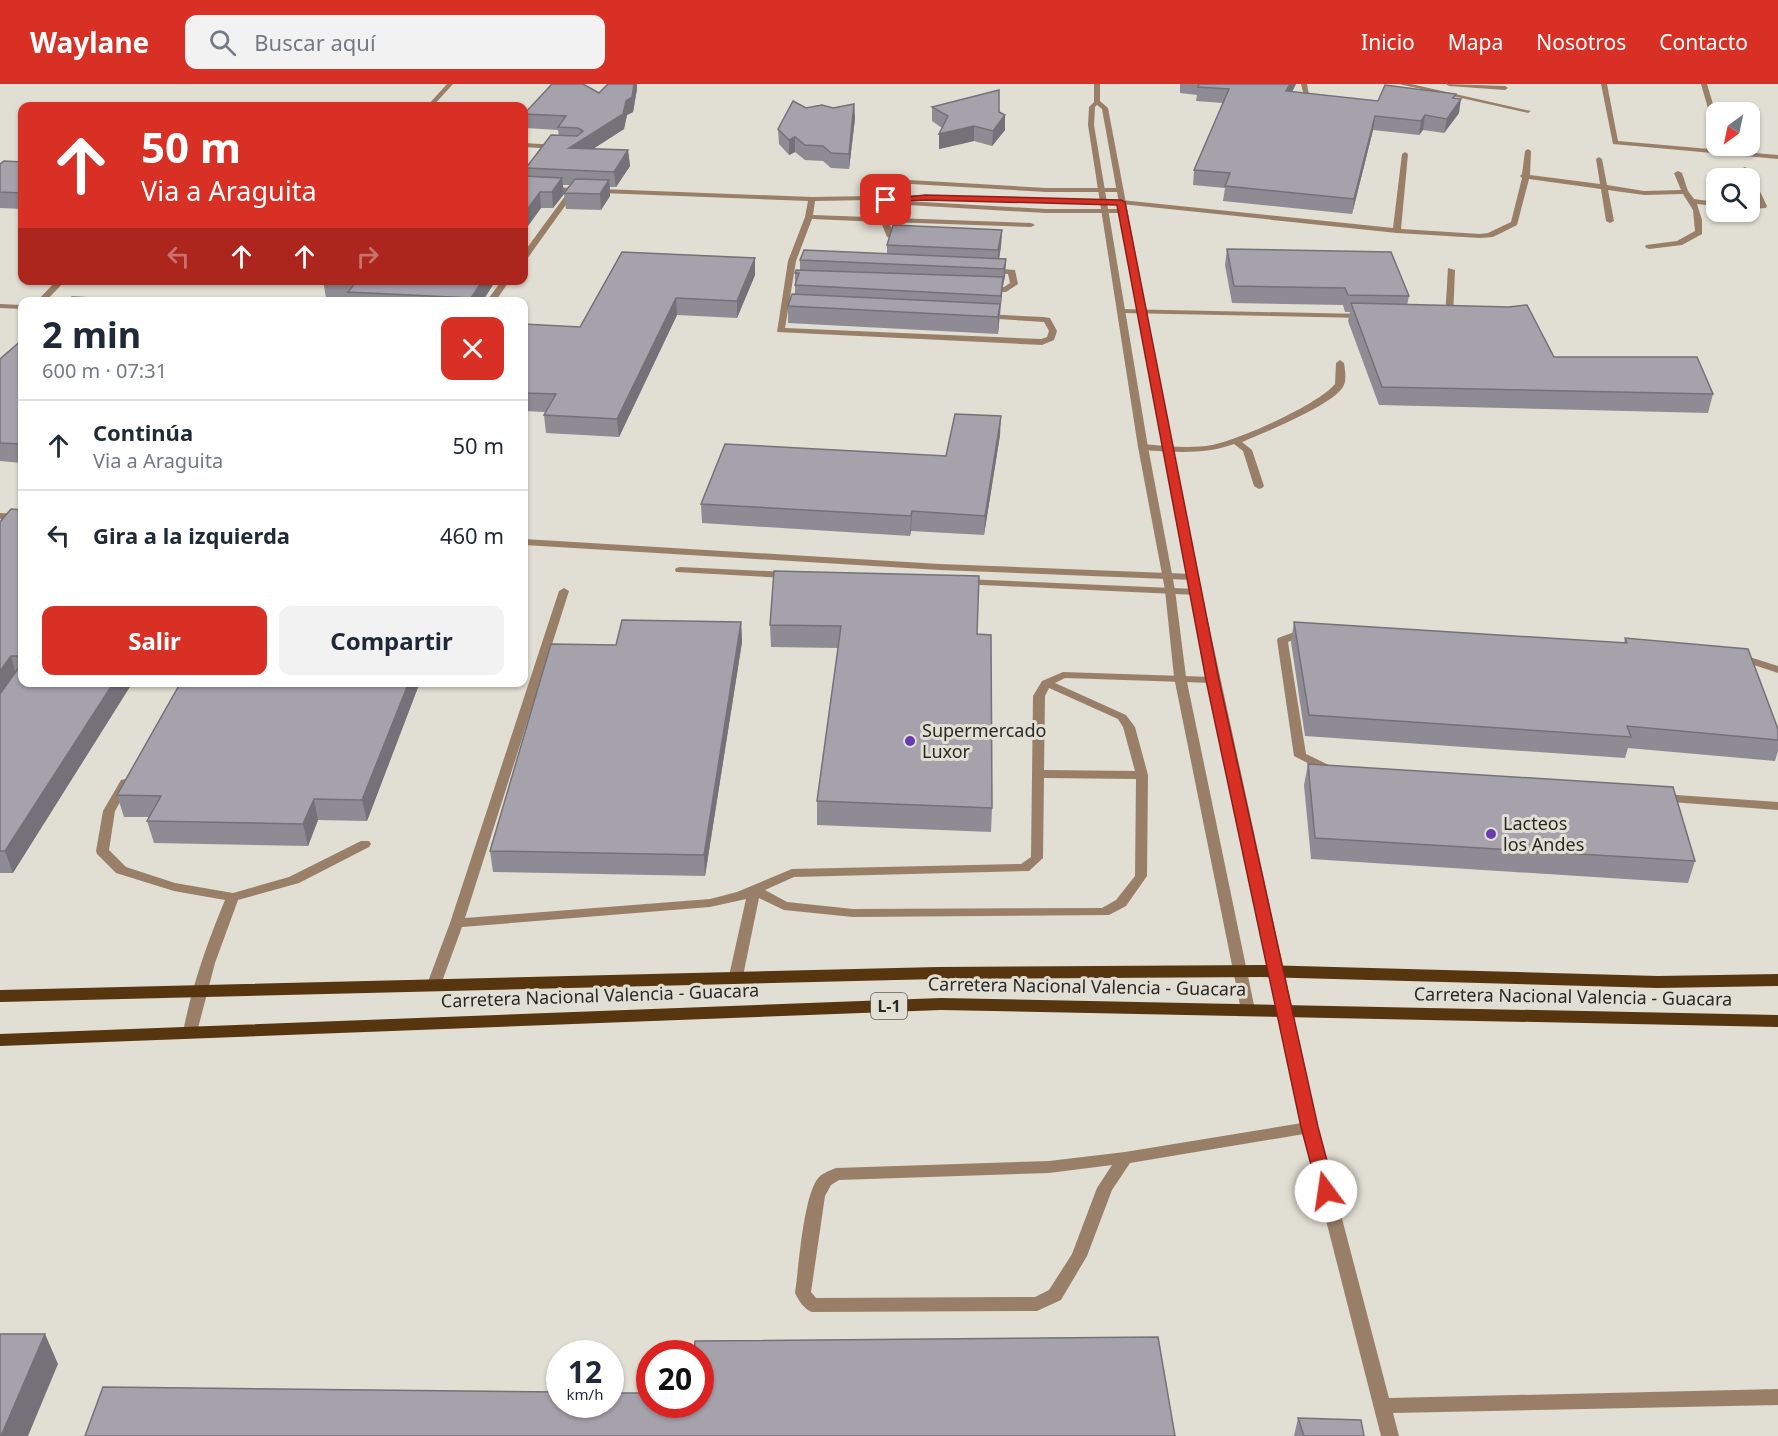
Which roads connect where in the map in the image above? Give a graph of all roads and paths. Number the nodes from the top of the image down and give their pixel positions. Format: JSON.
{"nodes":[{"id":1,"x":450,"y":84,"type":"edge"},
{"id":2,"x":1097,"y":84,"type":"edge"},
{"id":3,"x":1304,"y":84,"type":"edge"},
{"id":4,"x":1402,"y":84,"type":"edge"},
{"id":5,"x":1449,"y":84,"type":"edge"},
{"id":6,"x":1604,"y":84,"type":"edge"},
{"id":7,"x":1704,"y":84,"type":"edge"},
{"id":8,"x":1505,"y":88,"type":"dead end"},
{"id":9,"x":1308,"y":100,"type":"edge"},
{"id":10,"x":434,"y":102,"type":"edge"},
{"id":11,"x":1097,"y":102,"type":"junction"},
{"id":12,"x":1709,"y":102,"type":"edge"},
{"id":13,"x":1528,"y":111,"type":"dead end"},
{"id":14,"x":528,"y":145,"type":"edge"},
{"id":15,"x":568,"y":147,"type":"edge"},
{"id":16,"x":1706,"y":148,"type":"edge"},
{"id":17,"x":1528,"y":151,"type":"dead end"},
{"id":18,"x":1405,"y":154,"type":"dead end"},
{"id":19,"x":1760,"y":155,"type":"edge"},
{"id":20,"x":1778,"y":158,"type":"edge"},
{"id":21,"x":1599,"y":159,"type":"dead end"},
{"id":22,"x":1678,"y":173,"type":"dead end"},
{"id":23,"x":1524,"y":176,"type":"junction"},
{"id":24,"x":1604,"y":187,"type":"junction"},
{"id":25,"x":528,"y":188,"type":"edge"},
{"id":26,"x":573,"y":190,"type":"junction"},
{"id":27,"x":1102,"y":190,"type":"junction"},
{"id":28,"x":1120,"y":190,"type":"junction"},
{"id":29,"x":1685,"y":192,"type":"junction"},
{"id":30,"x":812,"y":199,"type":"junction"},
{"id":31,"x":886,"y":200,"type":"junction"},
{"id":32,"x":1694,"y":201,"type":"junction"},
{"id":33,"x":1706,"y":203,"type":"edge"},
{"id":34,"x":1104,"y":207,"type":"junction"},
{"id":35,"x":1122,"y":207,"type":"junction"},
{"id":36,"x":809,"y":217,"type":"junction"},
{"id":37,"x":884,"y":220,"type":"junction"},
{"id":38,"x":1610,"y":221,"type":"dead end"},
{"id":39,"x":1009,"y":224,"type":"junction"},
{"id":40,"x":1031,"y":225,"type":"dead end"},
{"id":41,"x":1397,"y":231,"type":"junction"},
{"id":42,"x":1005,"y":234,"type":"dead end"},
{"id":43,"x":918,"y":239,"type":"edge"},
{"id":44,"x":1649,"y":247,"type":"dead end"},
{"id":45,"x":528,"y":252,"type":"edge"},
{"id":46,"x":792,"y":261,"type":"junction"},
{"id":47,"x":804,"y":261,"type":"edge"},
{"id":48,"x":981,"y":270,"type":"edge"},
{"id":49,"x":1451,"y":270,"type":"dead end"},
{"id":50,"x":789,"y":281,"type":"junction"},
{"id":51,"x":800,"y":281,"type":"edge"},
{"id":52,"x":57,"y":285,"type":"edge"},
{"id":53,"x":976,"y":289,"type":"edge"},
{"id":54,"x":44,"y":297,"type":"edge"},
{"id":55,"x":0,"y":306,"type":"edge"},
{"id":56,"x":784,"y":306,"type":"junction"},
{"id":57,"x":18,"y":307,"type":"edge"},
{"id":58,"x":796,"y":307,"type":"edge"},
{"id":59,"x":1122,"y":311,"type":"junction"},
{"id":60,"x":1141,"y":311,"type":"junction"},
{"id":61,"x":972,"y":315,"type":"edge"},
{"id":62,"x":1370,"y":316,"type":"edge"},
{"id":63,"x":1438,"y":318,"type":"edge"},
{"id":64,"x":1449,"y":318,"type":"junction"},
{"id":65,"x":1460,"y":318,"type":"edge"},
{"id":66,"x":1340,"y":363,"type":"dead end"},
{"id":67,"x":1236,"y":441,"type":"junction"},
{"id":68,"x":1143,"y":447,"type":"junction"},
{"id":69,"x":1167,"y":449,"type":"junction"},
{"id":70,"x":1259,"y":486,"type":"dead end"},
{"id":71,"x":0,"y":516,"type":"edge"},
{"id":72,"x":18,"y":517,"type":"edge"},
{"id":73,"x":528,"y":542,"type":"edge"},
{"id":74,"x":680,"y":570,"type":"dead end"},
{"id":75,"x":799,"y":575,"type":"edge"},
{"id":76,"x":1165,"y":575,"type":"junction"},
{"id":77,"x":1193,"y":577,"type":"junction"},
{"id":78,"x":955,"y":581,"type":"edge"},
{"id":79,"x":1170,"y":590,"type":"junction"},
{"id":80,"x":564,"y":591,"type":"dead end"},
{"id":81,"x":1196,"y":592,"type":"junction"},
{"id":82,"x":1321,"y":627,"type":"edge"},
{"id":83,"x":1722,"y":653,"type":"edge"},
{"id":84,"x":1778,"y":670,"type":"edge"},
{"id":85,"x":1180,"y":677,"type":"junction"},
{"id":86,"x":1213,"y":680,"type":"junction"},
{"id":87,"x":1046,"y":683,"type":"junction"},
{"id":88,"x":132,"y":771,"type":"edge"},
{"id":89,"x":1037,"y":774,"type":"junction"},
{"id":90,"x":1340,"y":775,"type":"edge"},
{"id":91,"x":1142,"y":776,"type":"junction"},
{"id":92,"x":1648,"y":797,"type":"edge"},
{"id":93,"x":1778,"y":806,"type":"edge"},
{"id":94,"x":365,"y":844,"type":"dead end"},
{"id":95,"x":754,"y":890,"type":"junction"},
{"id":96,"x":233,"y":897,"type":"junction"},
{"id":97,"x":457,"y":923,"type":"junction"},
{"id":98,"x":1241,"y":971,"type":"junction"},
{"id":99,"x":1277,"y":971,"type":"junction"},
{"id":100,"x":736,"y":976,"type":"junction"},
{"id":101,"x":1778,"y":980,"type":"edge"},
{"id":102,"x":433,"y":987,"type":"junction"},
{"id":103,"x":198,"y":991,"type":"junction"},
{"id":104,"x":0,"y":996,"type":"edge"},
{"id":105,"x":1248,"y":1010,"type":"junction"},
{"id":106,"x":1286,"y":1012,"type":"junction"},
{"id":107,"x":1778,"y":1022,"type":"edge"},
{"id":108,"x":190,"y":1032,"type":"junction"},
{"id":109,"x":0,"y":1040,"type":"edge"},
{"id":110,"x":1310,"y":1127,"type":"junction"},
{"id":111,"x":1125,"y":1158,"type":"junction"},
{"id":112,"x":1778,"y":1397,"type":"edge"},
{"id":113,"x":1382,"y":1406,"type":"junction"},
{"id":114,"x":1390,"y":1436,"type":"edge"}],
"edges":[{"from":1,"to":10,"type":"street"},
{"from":2,"to":11,"type":"street"},
{"from":3,"to":9,"type":"street"},
{"from":4,"to":13,"type":"street"},
{"from":5,"to":8,"type":"street"},
{"from":6,"to":16,"type":"street"},
{"from":7,"to":12,"type":"street"},
{"from":11,"to":27,"type":"street"},
{"from":11,"to":28,"type":"street"},
{"from":14,"to":15,"type":"street"},
{"from":17,"to":23,"type":"street"},
{"from":18,"to":41,"type":"street"},
{"from":19,"to":20,"type":"street"},
{"from":21,"to":24,"type":"street"},
{"from":22,"to":29,"type":"street"},
{"from":23,"to":24,"type":"street"},
{"from":23,"to":41,"type":"street"},
{"from":24,"to":29,"type":"street"},
{"from":24,"to":38,"type":"street"},
{"from":25,"to":26,"type":"street"},
{"from":26,"to":30,"type":"street"},
{"from":26,"to":45,"type":"street"},
{"from":27,"to":28,"type":"street"},
{"from":27,"to":31,"type":"street"},
{"from":27,"to":34,"type":"street"},
{"from":28,"to":35,"type":"street"},
{"from":29,"to":32,"type":"street"},
{"from":30,"to":31,"type":"street"},
{"from":30,"to":36,"type":"street"},
{"from":31,"to":34,"type":"street"},
{"from":32,"to":33,"type":"street"},
{"from":32,"to":44,"type":"street"},
{"from":34,"to":35,"type":"street"},
{"from":34,"to":59,"type":"street"},
{"from":35,"to":41,"type":"street"},
{"from":35,"to":60,"type":"street"},
{"from":36,"to":37,"type":"street"},
{"from":36,"to":46,"type":"street"},
{"from":37,"to":39,"type":"street"},
{"from":37,"to":43,"type":"street"},
{"from":39,"to":40,"type":"street"},
{"from":39,"to":42,"type":"street"},
{"from":46,"to":47,"type":"street"},
{"from":46,"to":50,"type":"street"},
{"from":48,"to":53,"type":"street"},
{"from":49,"to":64,"type":"street"},
{"from":50,"to":51,"type":"street"},
{"from":50,"to":56,"type":"street"},
{"from":52,"to":54,"type":"street"},
{"from":55,"to":57,"type":"street"},
{"from":56,"to":58,"type":"street"},
{"from":56,"to":61,"type":"street"},
{"from":59,"to":60,"type":"street"},
{"from":59,"to":68,"type":"street"},
{"from":60,"to":62,"type":"street"},
{"from":60,"to":69,"type":"street"},
{"from":63,"to":64,"type":"street"},
{"from":64,"to":65,"type":"street"},
{"from":66,"to":67,"type":"street"},
{"from":67,"to":69,"type":"street"},
{"from":67,"to":70,"type":"street"},
{"from":68,"to":69,"type":"street"},
{"from":68,"to":76,"type":"street"},
{"from":69,"to":77,"type":"street"},
{"from":71,"to":72,"type":"street"},
{"from":73,"to":76,"type":"street"},
{"from":74,"to":75,"type":"street"},
{"from":76,"to":77,"type":"street"},
{"from":76,"to":79,"type":"street"},
{"from":77,"to":81,"type":"street"},
{"from":78,"to":79,"type":"street"},
{"from":79,"to":81,"type":"street"},
{"from":79,"to":85,"type":"street"},
{"from":80,"to":97,"type":"street"},
{"from":81,"to":86,"type":"street"},
{"from":82,"to":90,"type":"street"},
{"from":83,"to":84,"type":"street"},
{"from":85,"to":86,"type":"street"},
{"from":85,"to":87,"type":"street"},
{"from":85,"to":98,"type":"street"},
{"from":86,"to":99,"type":"street"},
{"from":87,"to":89,"type":"street"},
{"from":87,"to":91,"type":"street"},
{"from":88,"to":96,"type":"street"},
{"from":89,"to":91,"type":"street"},
{"from":89,"to":95,"type":"street"},
{"from":91,"to":95,"type":"street"},
{"from":92,"to":93,"type":"street"},
{"from":94,"to":96,"type":"street"},
{"from":95,"to":97,"type":"street"},
{"from":95,"to":100,"type":"street"},
{"from":96,"to":103,"type":"street"},
{"from":97,"to":102,"type":"street"},
{"from":98,"to":99,"type":"main road","name":"Carretera Nacional Valencia - Guacara","number":"L-1"},
{"from":98,"to":100,"type":"main road","name":"Carretera Nacional Valencia - Guacara","number":"L-1"},
{"from":98,"to":105,"type":"street"},
{"from":99,"to":101,"type":"main road","name":"Carretera Nacional Valencia - Guacara","number":"L-1"},
{"from":99,"to":106,"type":"street"},
{"from":100,"to":102,"type":"main road","name":"Carretera Nacional Valencia - Guacara","number":"L-1"},
{"from":102,"to":103,"type":"main road","name":"Carretera Nacional Valencia - Guacara","number":"L-1"},
{"from":103,"to":104,"type":"main road","name":"Carretera Nacional Valencia - Guacara","number":"L-1"},
{"from":103,"to":108,"type":"street"},
{"from":105,"to":106,"type":"main road","name":"Carretera Nacional Valencia - Guacara","number":"L-1"},
{"from":105,"to":108,"type":"main road","name":"Carretera Nacional Valencia - Guacara","number":"L-1"},
{"from":106,"to":107,"type":"main road","name":"Carretera Nacional Valencia - Guacara","number":"L-1"},
{"from":106,"to":110,"type":"street"},
{"from":108,"to":109,"type":"main road","name":"Carretera Nacional Valencia - Guacara","number":"L-1"},
{"from":110,"to":111,"type":"street"},
{"from":110,"to":113,"type":"street"},
{"from":111,"to":111,"type":"street"},
{"from":112,"to":113,"type":"street"},
{"from":113,"to":114,"type":"street"}]}
